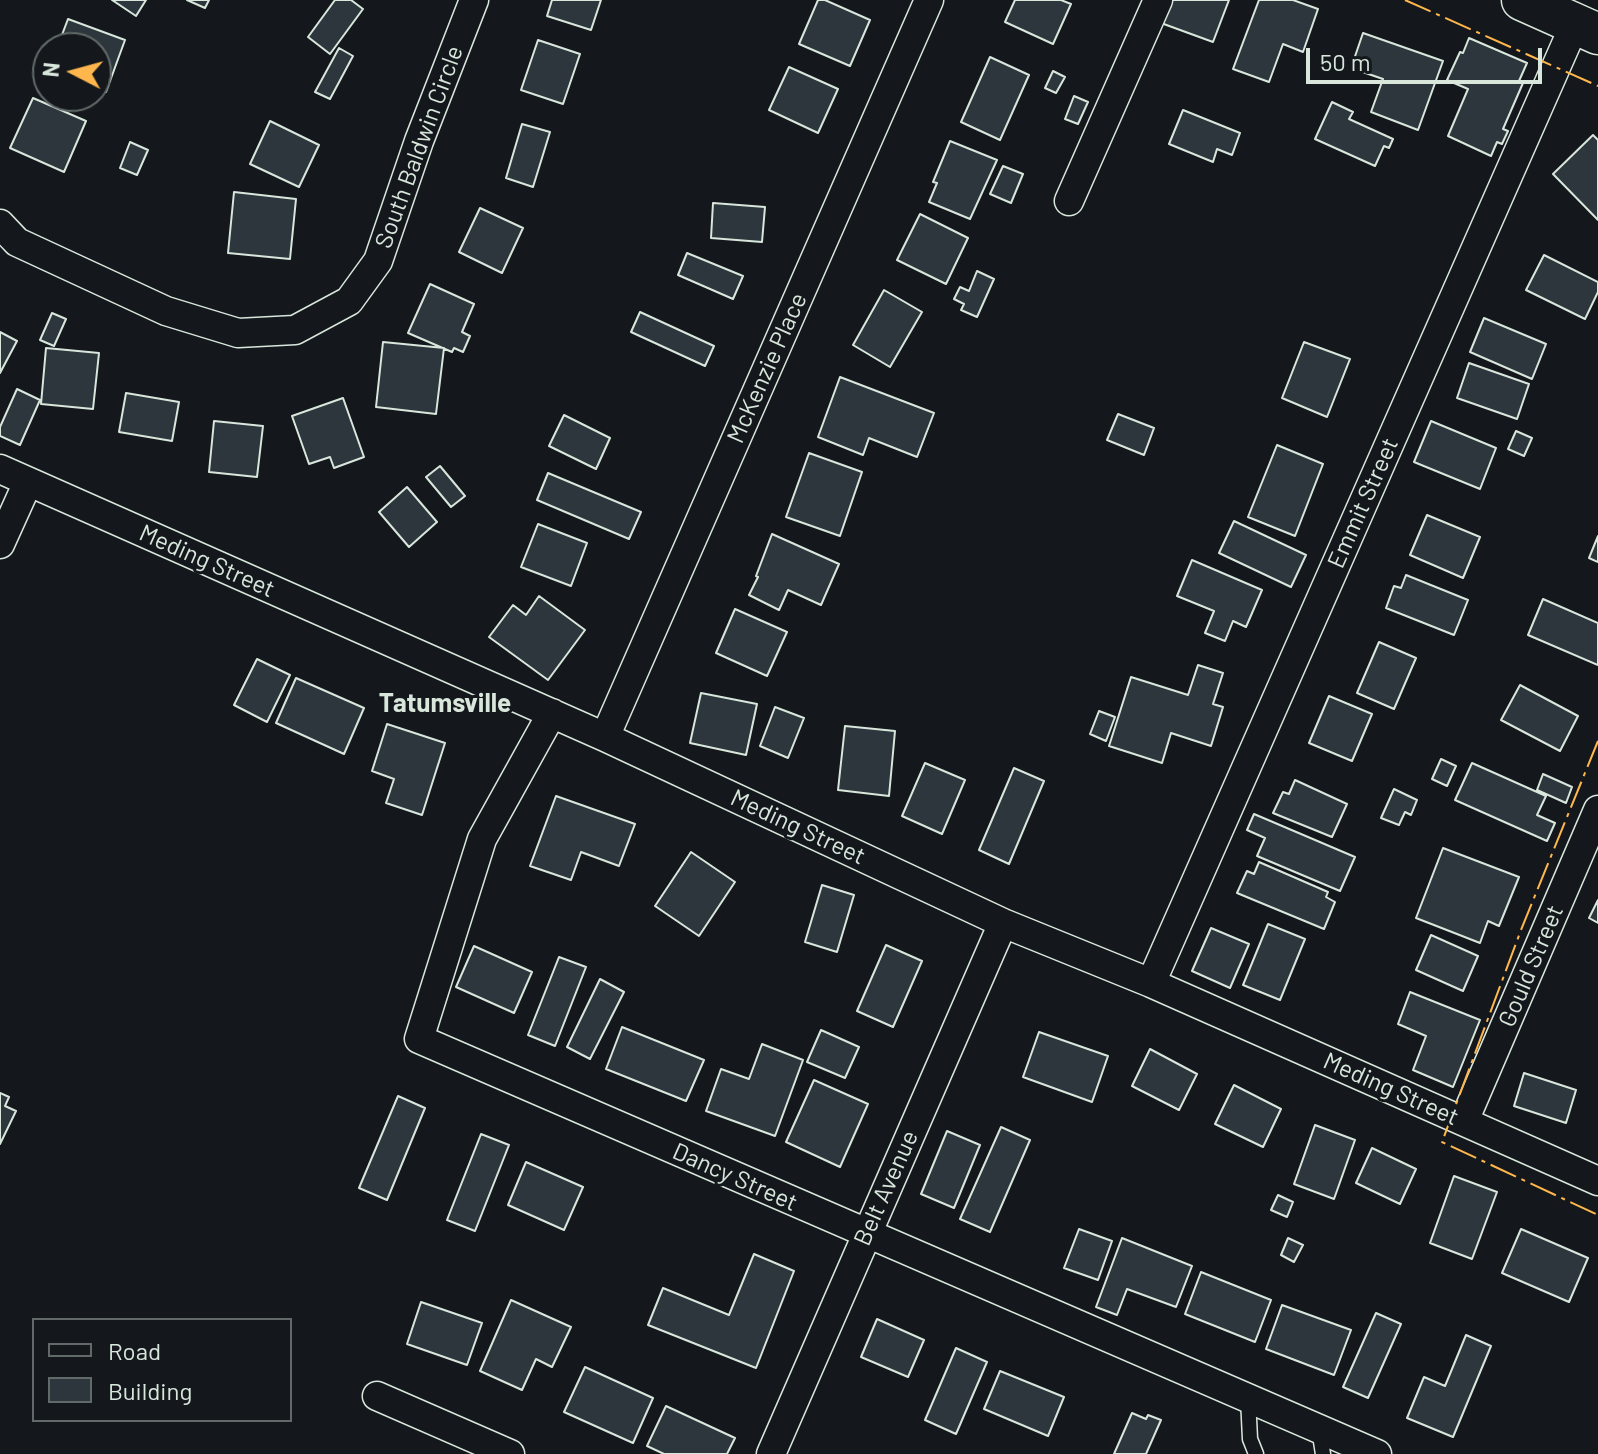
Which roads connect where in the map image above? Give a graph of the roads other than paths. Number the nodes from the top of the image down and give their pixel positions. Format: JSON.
{"nodes":[{"id":1,"x":474,"y":0,"type":"edge"},
{"id":2,"x":929,"y":0,"type":"edge"},
{"id":3,"x":1158,"y":0,"type":"edge"},
{"id":4,"x":1522,"y":0,"type":"edge"},
{"id":5,"x":1586,"y":29,"type":"edge"},
{"id":6,"x":1069,"y":201,"type":"dead end"},
{"id":7,"x":0,"y":224,"type":"edge"},
{"id":8,"x":0,"y":469,"type":"edge"},
{"id":9,"x":28,"y":482,"type":"junction"},
{"id":10,"x":0,"y":544,"type":"edge"},
{"id":11,"x":552,"y":713,"type":"junction"},
{"id":12,"x":605,"y":737,"type":"junction"},
{"id":13,"x":1598,"y":810,"type":"edge"},
{"id":14,"x":1003,"y":923,"type":"junction"},
{"id":15,"x":1151,"y":983,"type":"junction"},
{"id":16,"x":1464,"y":1121,"type":"junction"},
{"id":17,"x":1598,"y":1181,"type":"edge"},
{"id":18,"x":866,"y":1234,"type":"junction"},
{"id":19,"x":377,"y":1396,"type":"dead end"},
{"id":20,"x":1248,"y":1398,"type":"junction"},
{"id":21,"x":1321,"y":1441,"type":"edge"},
{"id":22,"x":510,"y":1454,"type":"edge"},
{"id":23,"x":771,"y":1454,"type":"edge"},
{"id":24,"x":1256,"y":1454,"type":"edge"},
{"id":25,"x":1377,"y":1454,"type":"edge"}],
"edges":[{"from":1,"to":7,"type":"street","name":"South Baldwin Circle"},
{"from":2,"to":12,"type":"street","name":"McKenzie Place"},
{"from":3,"to":6,"type":"street"},
{"from":4,"to":5,"type":"main road"},
{"from":5,"to":15,"type":"street","name":"Emmit Street"},
{"from":8,"to":9,"type":"street","name":"Meding Street"},
{"from":9,"to":10,"type":"street"},
{"from":9,"to":11,"type":"street","name":"Meding Street"},
{"from":11,"to":12,"type":"street","name":"Meding Street"},
{"from":11,"to":18,"type":"street","name":"Dancy Street"},
{"from":12,"to":14,"type":"street","name":"Meding Street"},
{"from":13,"to":16,"type":"street","name":"Gould Street"},
{"from":14,"to":15,"type":"street","name":"Meding Street"},
{"from":14,"to":18,"type":"street","name":"Belt Avenue"},
{"from":15,"to":16,"type":"street","name":"Meding Street"},
{"from":16,"to":17,"type":"street","name":"Meding Street"},
{"from":18,"to":20,"type":"street","name":"Dancy Street"},
{"from":18,"to":23,"type":"street","name":"Belt Avenue"},
{"from":19,"to":22,"type":"street"},
{"from":20,"to":21,"type":"street","name":"Dancy Street"},
{"from":20,"to":24,"type":"lane"},
{"from":21,"to":25,"type":"street","name":"Dancy Street"}]}
